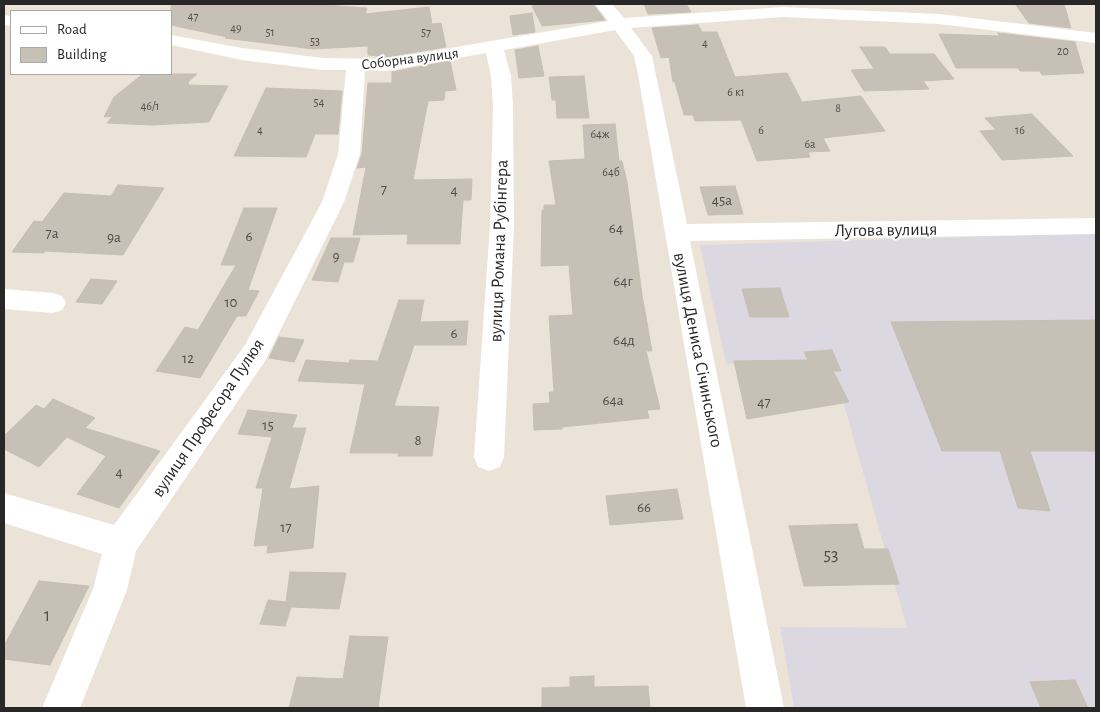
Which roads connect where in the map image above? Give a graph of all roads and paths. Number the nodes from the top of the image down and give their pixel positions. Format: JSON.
{"nodes":[{"id":1,"x":820,"y":8,"type":"edge"},
{"id":2,"x":611,"y":14,"type":"edge"},
{"id":3,"x":1096,"y":38,"type":"edge"},
{"id":4,"x":172,"y":40,"type":"edge"},
{"id":5,"x":494,"y":47,"type":"junction"},
{"id":6,"x":356,"y":66,"type":"junction"},
{"id":7,"x":1096,"y":226,"type":"edge"},
{"id":8,"x":677,"y":233,"type":"junction"},
{"id":9,"x":4,"y":299,"type":"edge"},
{"id":10,"x":54,"y":303,"type":"dead end"},
{"id":11,"x":489,"y":457,"type":"dead end"},
{"id":12,"x":4,"y":508,"type":"edge"},
{"id":13,"x":121,"y":544,"type":"junction"},
{"id":14,"x":61,"y":708,"type":"edge"},
{"id":15,"x":765,"y":708,"type":"edge"}],
"edges":[{"from":1,"to":2,"type":"street","name":"Соборна вулиця"},
{"from":1,"to":3,"type":"street","name":"Соборна вулиця"},
{"from":2,"to":5,"type":"street","name":"Соборна вулиця"},
{"from":2,"to":8,"type":"street","name":"вулиця Дениса Січинського"},
{"from":4,"to":6,"type":"street","name":"Соборна вулиця"},
{"from":5,"to":6,"type":"street","name":"Соборна вулиця"},
{"from":5,"to":11,"type":"street","name":"вулиця Романа Рубінгера"},
{"from":6,"to":13,"type":"street","name":"вулиця Професора Пулюя"},
{"from":7,"to":8,"type":"street","name":"Лугова вулиця"},
{"from":8,"to":15,"type":"street","name":"вулиця Дениса Січинського"},
{"from":9,"to":10,"type":"street"},
{"from":12,"to":13,"type":"street"},
{"from":13,"to":14,"type":"street","name":"вулиця Професора Пулюя"}]}
